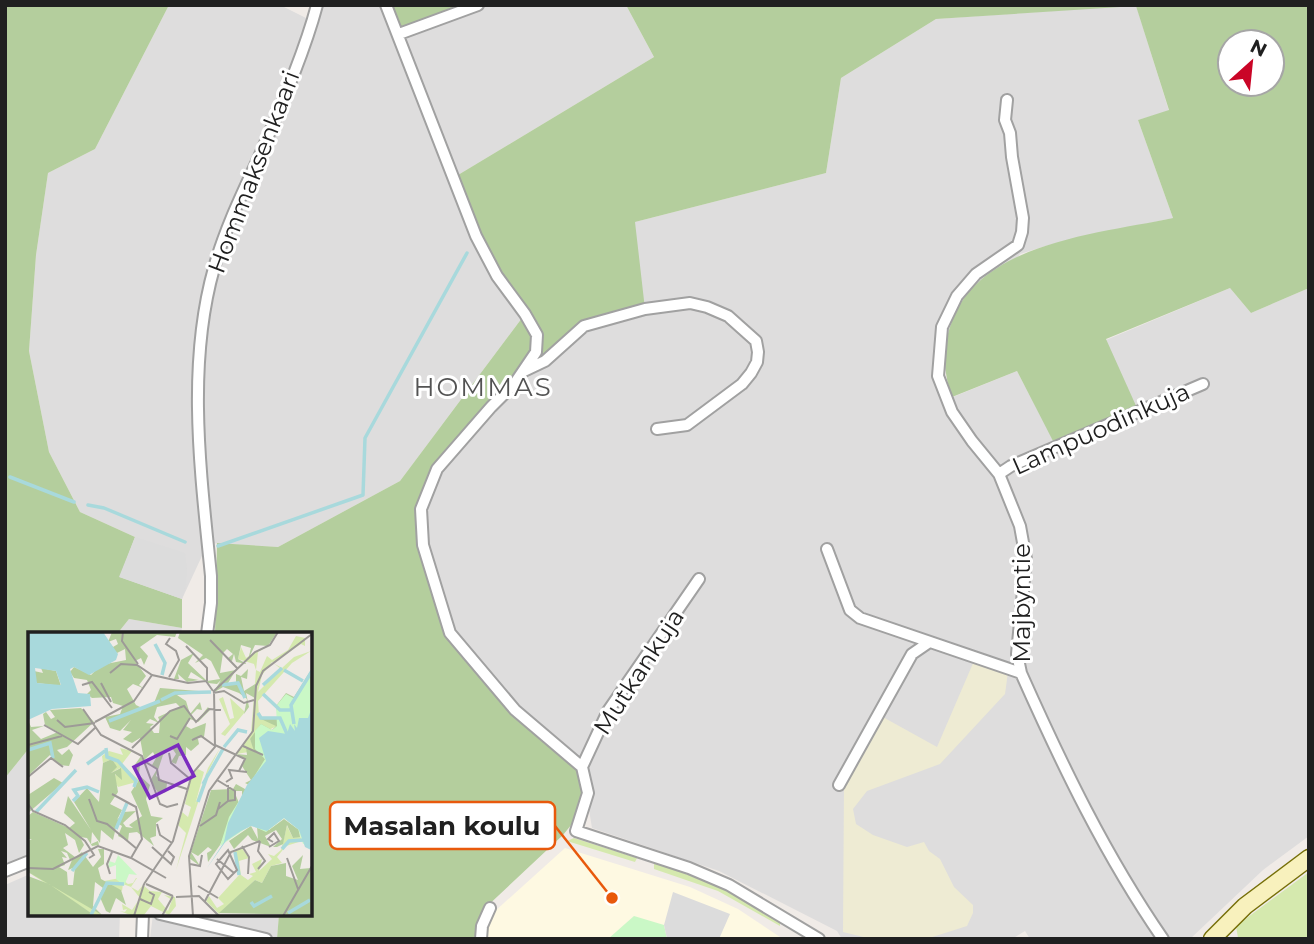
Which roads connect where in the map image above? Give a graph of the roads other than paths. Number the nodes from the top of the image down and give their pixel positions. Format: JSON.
{"nodes":[{"id":1,"x":317,"y":5,"type":"edge"},
{"id":2,"x":386,"y":5,"type":"edge"},
{"id":3,"x":478,"y":5,"type":"edge"},
{"id":4,"x":399,"y":34,"type":"junction"},
{"id":5,"x":1007,"y":100,"type":"dead end"},
{"id":6,"x":524,"y":371,"type":"junction"},
{"id":7,"x":1203,"y":384,"type":"dead end"},
{"id":8,"x":656,"y":429,"type":"dead end"},
{"id":9,"x":999,"y":474,"type":"junction"},
{"id":10,"x":827,"y":549,"type":"dead end"},
{"id":11,"x":699,"y":579,"type":"dead end"},
{"id":12,"x":207,"y":632,"type":"edge"},
{"id":13,"x":928,"y":643,"type":"junction"},
{"id":14,"x":1021,"y":673,"type":"junction"},
{"id":15,"x":582,"y":767,"type":"junction"},
{"id":16,"x":839,"y":785,"type":"dead end"},
{"id":17,"x":1309,"y":858,"type":"edge"},
{"id":18,"x":28,"y":862,"type":"edge"},
{"id":19,"x":5,"y":871,"type":"edge"},
{"id":20,"x":490,"y":908,"type":"dead end"},
{"id":21,"x":143,"y":916,"type":"edge"},
{"id":22,"x":168,"y":916,"type":"edge"},
{"id":23,"x":794,"y":923,"type":"junction"},
{"id":24,"x":142,"y":939,"type":"edge"},
{"id":25,"x":266,"y":939,"type":"edge"},
{"id":26,"x":481,"y":939,"type":"edge"},
{"id":27,"x":807,"y":939,"type":"edge"},
{"id":28,"x":819,"y":939,"type":"edge"},
{"id":29,"x":1163,"y":939,"type":"edge"},
{"id":30,"x":1212,"y":939,"type":"edge"}],
"edges":[{"from":1,"to":12,"type":"street","name":"Hommaksenkaari"},
{"from":2,"to":4,"type":"street"},
{"from":3,"to":4,"type":"street"},
{"from":4,"to":6,"type":"street"},
{"from":5,"to":9,"type":"street","name":"Majbyntie"},
{"from":6,"to":8,"type":"street"},
{"from":6,"to":15,"type":"street"},
{"from":7,"to":9,"type":"street","name":"Lampuodinkuja"},
{"from":9,"to":14,"type":"street","name":"Majbyntie"},
{"from":10,"to":13,"type":"street"},
{"from":11,"to":15,"type":"street","name":"Mutkankuja"},
{"from":13,"to":14,"type":"street"},
{"from":13,"to":16,"type":"street"},
{"from":14,"to":29,"type":"street","name":"Majbyntie"},
{"from":15,"to":23,"type":"street"},
{"from":17,"to":30,"type":"street"},
{"from":18,"to":19,"type":"street"},
{"from":20,"to":26,"type":"street"},
{"from":21,"to":24,"type":"street"},
{"from":22,"to":25,"type":"street"},
{"from":23,"to":27,"type":"street"},
{"from":23,"to":28,"type":"street"}]}
